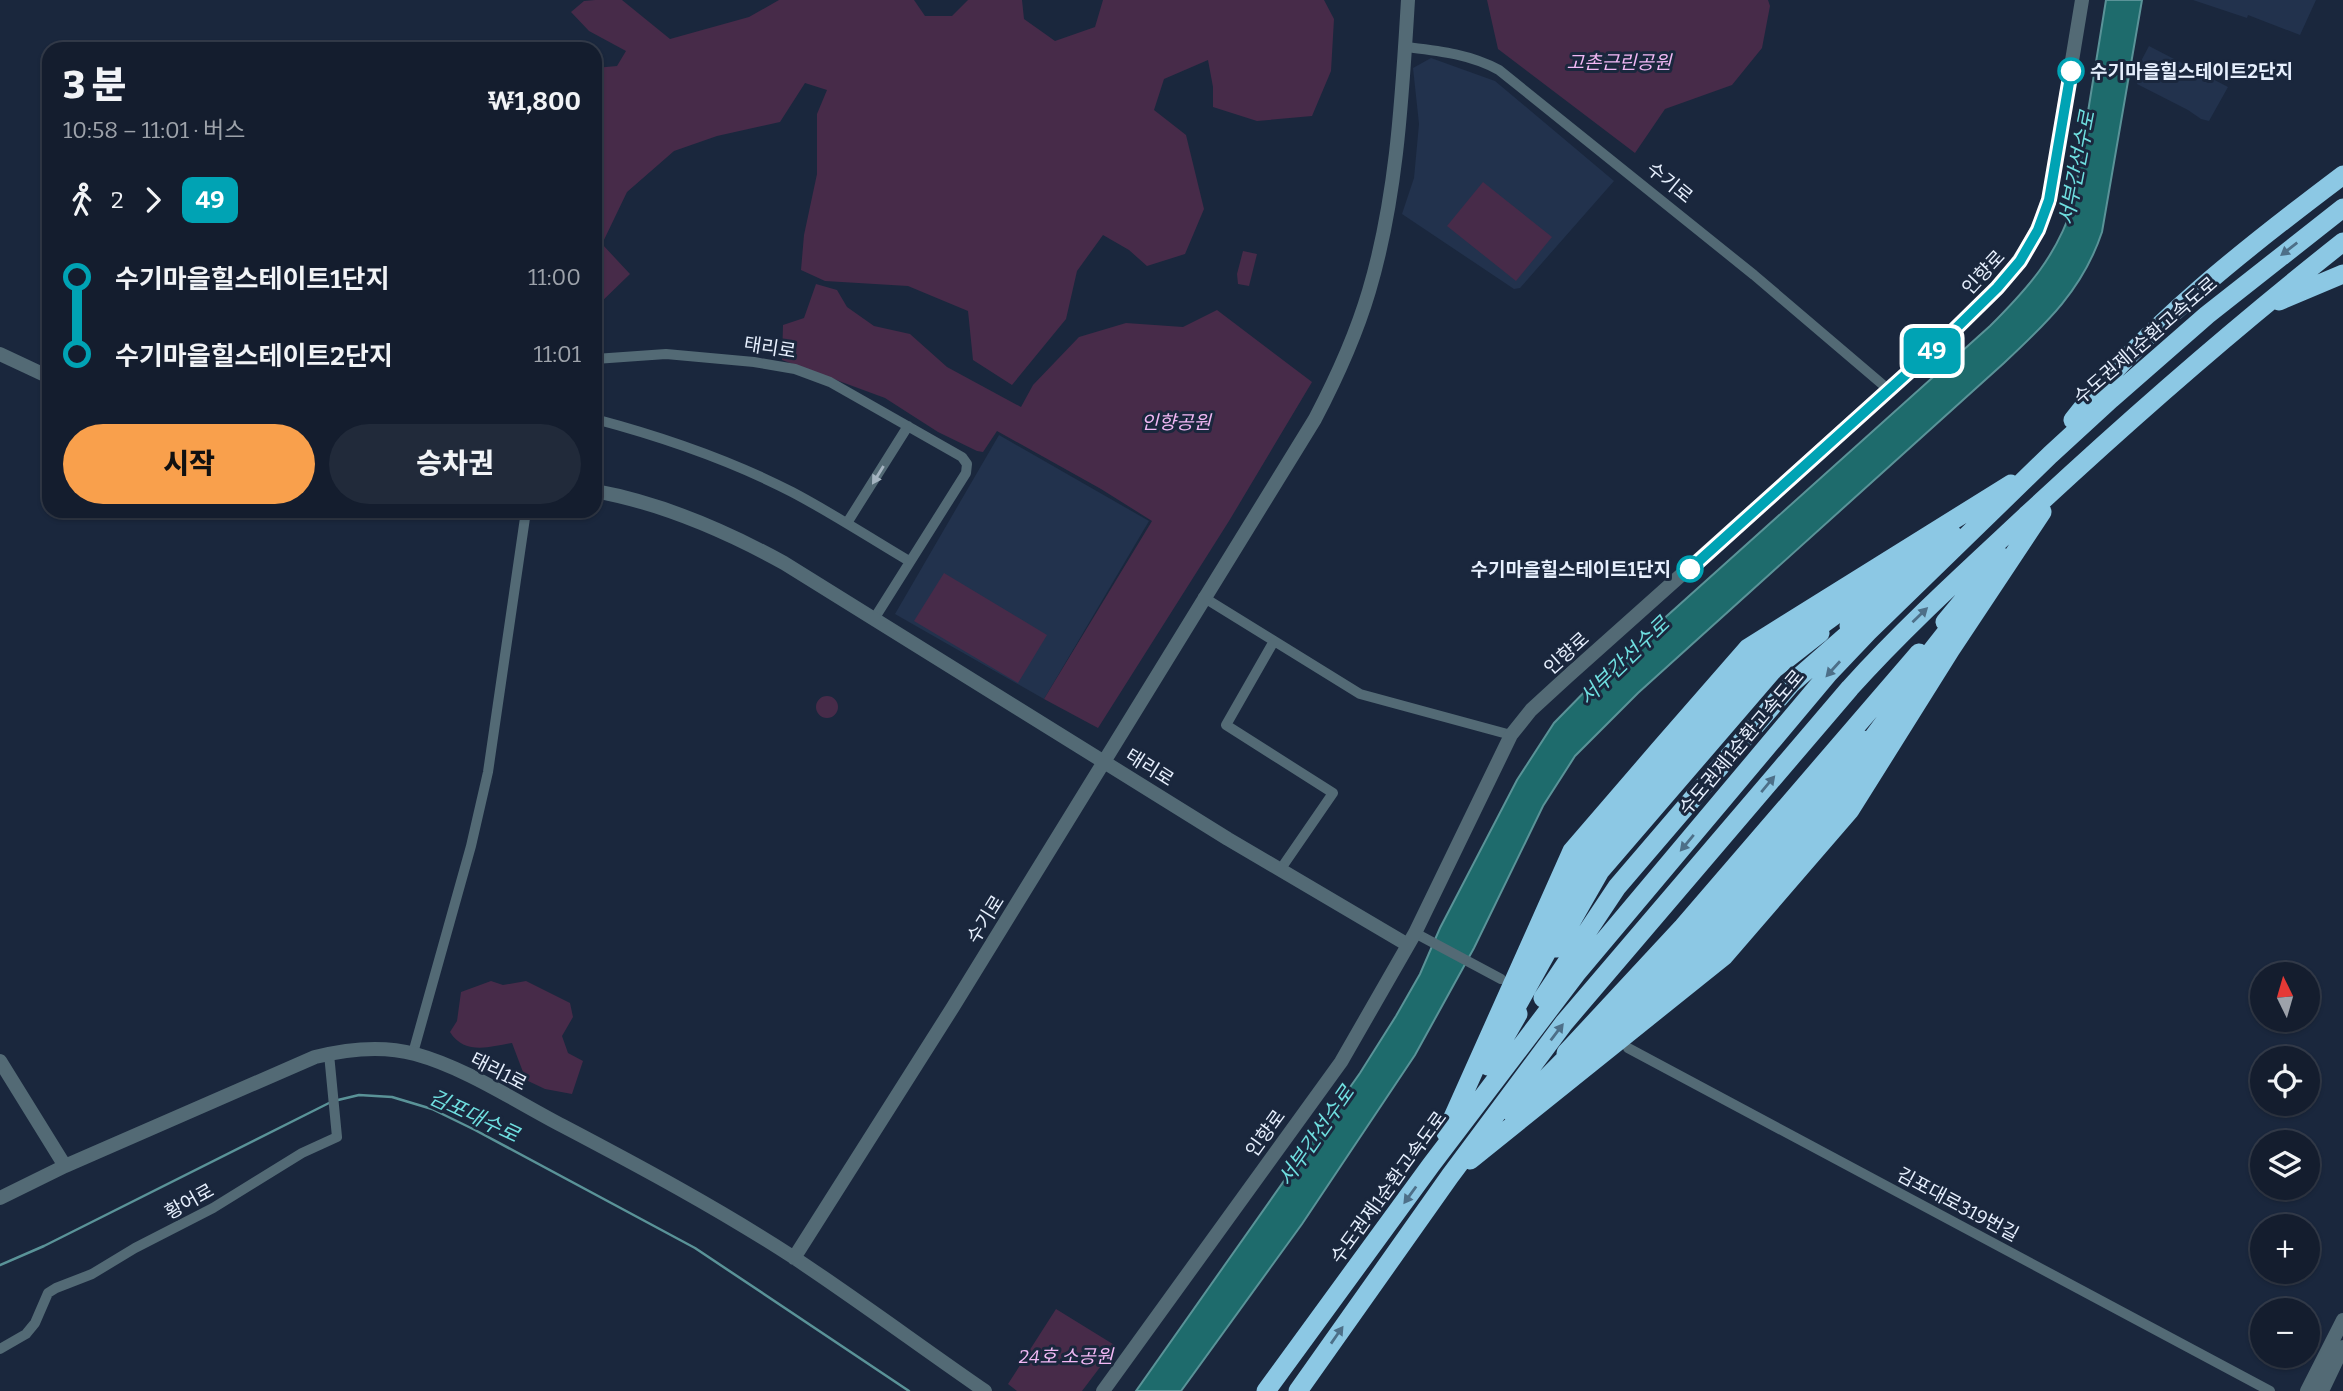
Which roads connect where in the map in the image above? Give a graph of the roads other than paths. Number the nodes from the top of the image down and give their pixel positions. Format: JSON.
{"nodes":[{"id":1,"x":1408,"y":0,"type":"edge"},
{"id":2,"x":2082,"y":0,"type":"edge"},
{"id":3,"x":1406,"y":47,"type":"junction"},
{"id":4,"x":2343,"y":174,"type":"edge"},
{"id":5,"x":2343,"y":208,"type":"edge"},
{"id":6,"x":2343,"y":244,"type":"edge"},
{"id":7,"x":2343,"y":274,"type":"edge"},
{"id":8,"x":2259,"y":309,"type":"junction"},
{"id":9,"x":0,"y":354,"type":"edge"},
{"id":10,"x":602,"y":359,"type":"edge"},
{"id":11,"x":42,"y":374,"type":"edge"},
{"id":12,"x":1888,"y":390,"type":"junction"},
{"id":13,"x":602,"y":421,"type":"edge"},
{"id":14,"x":908,"y":426,"type":"junction"},
{"id":15,"x":2038,"y":467,"type":"junction"},
{"id":16,"x":2059,"y":485,"type":"junction"},
{"id":17,"x":602,"y":493,"type":"edge"},
{"id":18,"x":525,"y":518,"type":"edge"},
{"id":19,"x":848,"y":523,"type":"junction"},
{"id":20,"x":909,"y":561,"type":"junction"},
{"id":21,"x":1203,"y":597,"type":"junction"},
{"id":22,"x":874,"y":619,"type":"junction"},
{"id":23,"x":1274,"y":641,"type":"junction"},
{"id":24,"x":1511,"y":734,"type":"junction"},
{"id":25,"x":1104,"y":761,"type":"junction"},
{"id":26,"x":1280,"y":870,"type":"junction"},
{"id":27,"x":1416,"y":939,"type":"junction"},
{"id":28,"x":1501,"y":979,"type":"dead end"},
{"id":29,"x":1629,"y":1048,"type":"dead end"},
{"id":30,"x":414,"y":1054,"type":"junction"},
{"id":31,"x":330,"y":1060,"type":"junction"},
{"id":32,"x":0,"y":1061,"type":"edge"},
{"id":33,"x":65,"y":1166,"type":"junction"},
{"id":34,"x":1431,"y":1166,"type":"junction"},
{"id":35,"x":1450,"y":1176,"type":"junction"},
{"id":36,"x":0,"y":1198,"type":"edge"},
{"id":37,"x":794,"y":1258,"type":"junction"},
{"id":38,"x":2343,"y":1320,"type":"edge"},
{"id":39,"x":2343,"y":1347,"type":"edge"},
{"id":40,"x":0,"y":1349,"type":"edge"},
{"id":41,"x":985,"y":1391,"type":"edge"},
{"id":42,"x":1102,"y":1391,"type":"edge"},
{"id":43,"x":1266,"y":1391,"type":"edge"},
{"id":44,"x":1298,"y":1391,"type":"edge"},
{"id":45,"x":2270,"y":1391,"type":"edge"},
{"id":46,"x":2307,"y":1391,"type":"edge"},
{"id":47,"x":2322,"y":1391,"type":"edge"}],
"edges":[{"from":1,"to":3,"type":"street","name":"수기로"},
{"from":2,"to":12,"type":"street","name":"인향로"},
{"from":3,"to":12,"type":"street","name":"수기로"},
{"from":3,"to":21,"type":"street","name":"수기로"},
{"from":4,"to":15,"type":"highway"},
{"from":5,"to":15,"type":"highway","name":"수도권제1순환고속도로","one_way":true},
{"from":6,"to":8,"type":"highway"},
{"from":7,"to":8,"type":"highway"},
{"from":8,"to":16,"type":"highway"},
{"from":9,"to":11,"type":"street"},
{"from":10,"to":14,"type":"street","name":"태리로"},
{"from":12,"to":24,"type":"street","name":"인향로"},
{"from":13,"to":19,"type":"street"},
{"from":14,"to":19,"type":"street","one_way":true},
{"from":14,"to":20,"type":"street","name":"태리로"},
{"from":15,"to":34,"type":"highway","name":"수도권제1순환고속도로","one_way":true},
{"from":15,"to":34,"type":"highway"},
{"from":15,"to":34,"type":"highway"},
{"from":16,"to":35,"type":"highway"},
{"from":35,"to":16,"type":"highway","one_way":true},
{"from":16,"to":35,"type":"highway"},
{"from":17,"to":22,"type":"street","name":"태리로"},
{"from":18,"to":30,"type":"street"},
{"from":19,"to":20,"type":"street"},
{"from":20,"to":22,"type":"street","name":"태리로"},
{"from":21,"to":23,"type":"street"},
{"from":21,"to":25,"type":"street","name":"수기로"},
{"from":22,"to":25,"type":"street","name":"태리로"},
{"from":23,"to":24,"type":"street"},
{"from":23,"to":26,"type":"street"},
{"from":24,"to":27,"type":"street","name":"인향로"},
{"from":25,"to":26,"type":"street","name":"태리로"},
{"from":25,"to":37,"type":"street","name":"수기로"},
{"from":26,"to":27,"type":"street","name":"태리로"},
{"from":27,"to":28,"type":"street"},
{"from":27,"to":42,"type":"street","name":"인향로"},
{"from":29,"to":45,"type":"street","name":"김포대로319번길"},
{"from":30,"to":31,"type":"street","name":"태리1로"},
{"from":30,"to":37,"type":"street","name":"태리1로"},
{"from":31,"to":33,"type":"street","name":"태리1로"},
{"from":31,"to":40,"type":"street","name":"황어로"},
{"from":32,"to":33,"type":"street"},
{"from":33,"to":36,"type":"street","name":"태리1로"},
{"from":34,"to":43,"type":"highway","name":"수도권제1순환고속도로","one_way":true},
{"from":44,"to":35,"type":"highway","one_way":true},
{"from":37,"to":41,"type":"street","name":"태리1로"},
{"from":38,"to":46,"type":"street"},
{"from":39,"to":47,"type":"street"}]}
